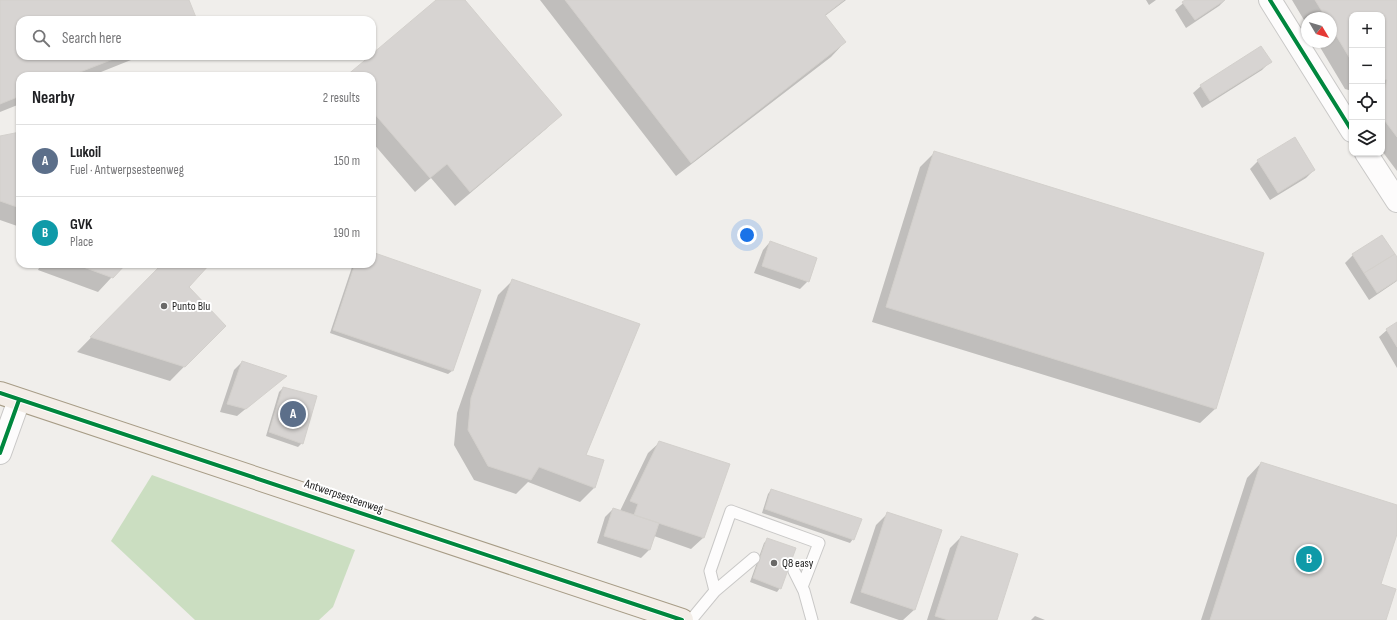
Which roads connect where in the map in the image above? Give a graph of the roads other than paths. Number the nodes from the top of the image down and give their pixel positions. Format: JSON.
{"nodes":[{"id":1,"x":1270,"y":0,"type":"edge"},
{"id":2,"x":1349,"y":126,"type":"edge"},
{"id":3,"x":1368,"y":156,"type":"edge"},
{"id":4,"x":1397,"y":201,"type":"edge"},
{"id":5,"x":10,"y":397,"type":"edge"},
{"id":6,"x":0,"y":454,"type":"edge"},
{"id":7,"x":754,"y":558,"type":"dead end"},
{"id":8,"x":794,"y":571,"type":"dead end"},
{"id":9,"x":802,"y":587,"type":"junction"},
{"id":10,"x":714,"y":591,"type":"junction"},
{"id":11,"x":682,"y":620,"type":"edge"},
{"id":12,"x":691,"y":620,"type":"edge"},
{"id":13,"x":812,"y":620,"type":"edge"}],
"edges":[{"from":1,"to":2,"type":"street"},
{"from":3,"to":4,"type":"street"},
{"from":5,"to":6,"type":"street"},
{"from":5,"to":11,"type":"main road","name":"Antwerpsesteenweg"},
{"from":7,"to":10,"type":"lane"},
{"from":8,"to":9,"type":"lane"},
{"from":9,"to":10,"type":"lane"},
{"from":9,"to":13,"type":"lane"},
{"from":10,"to":12,"type":"lane"}]}
